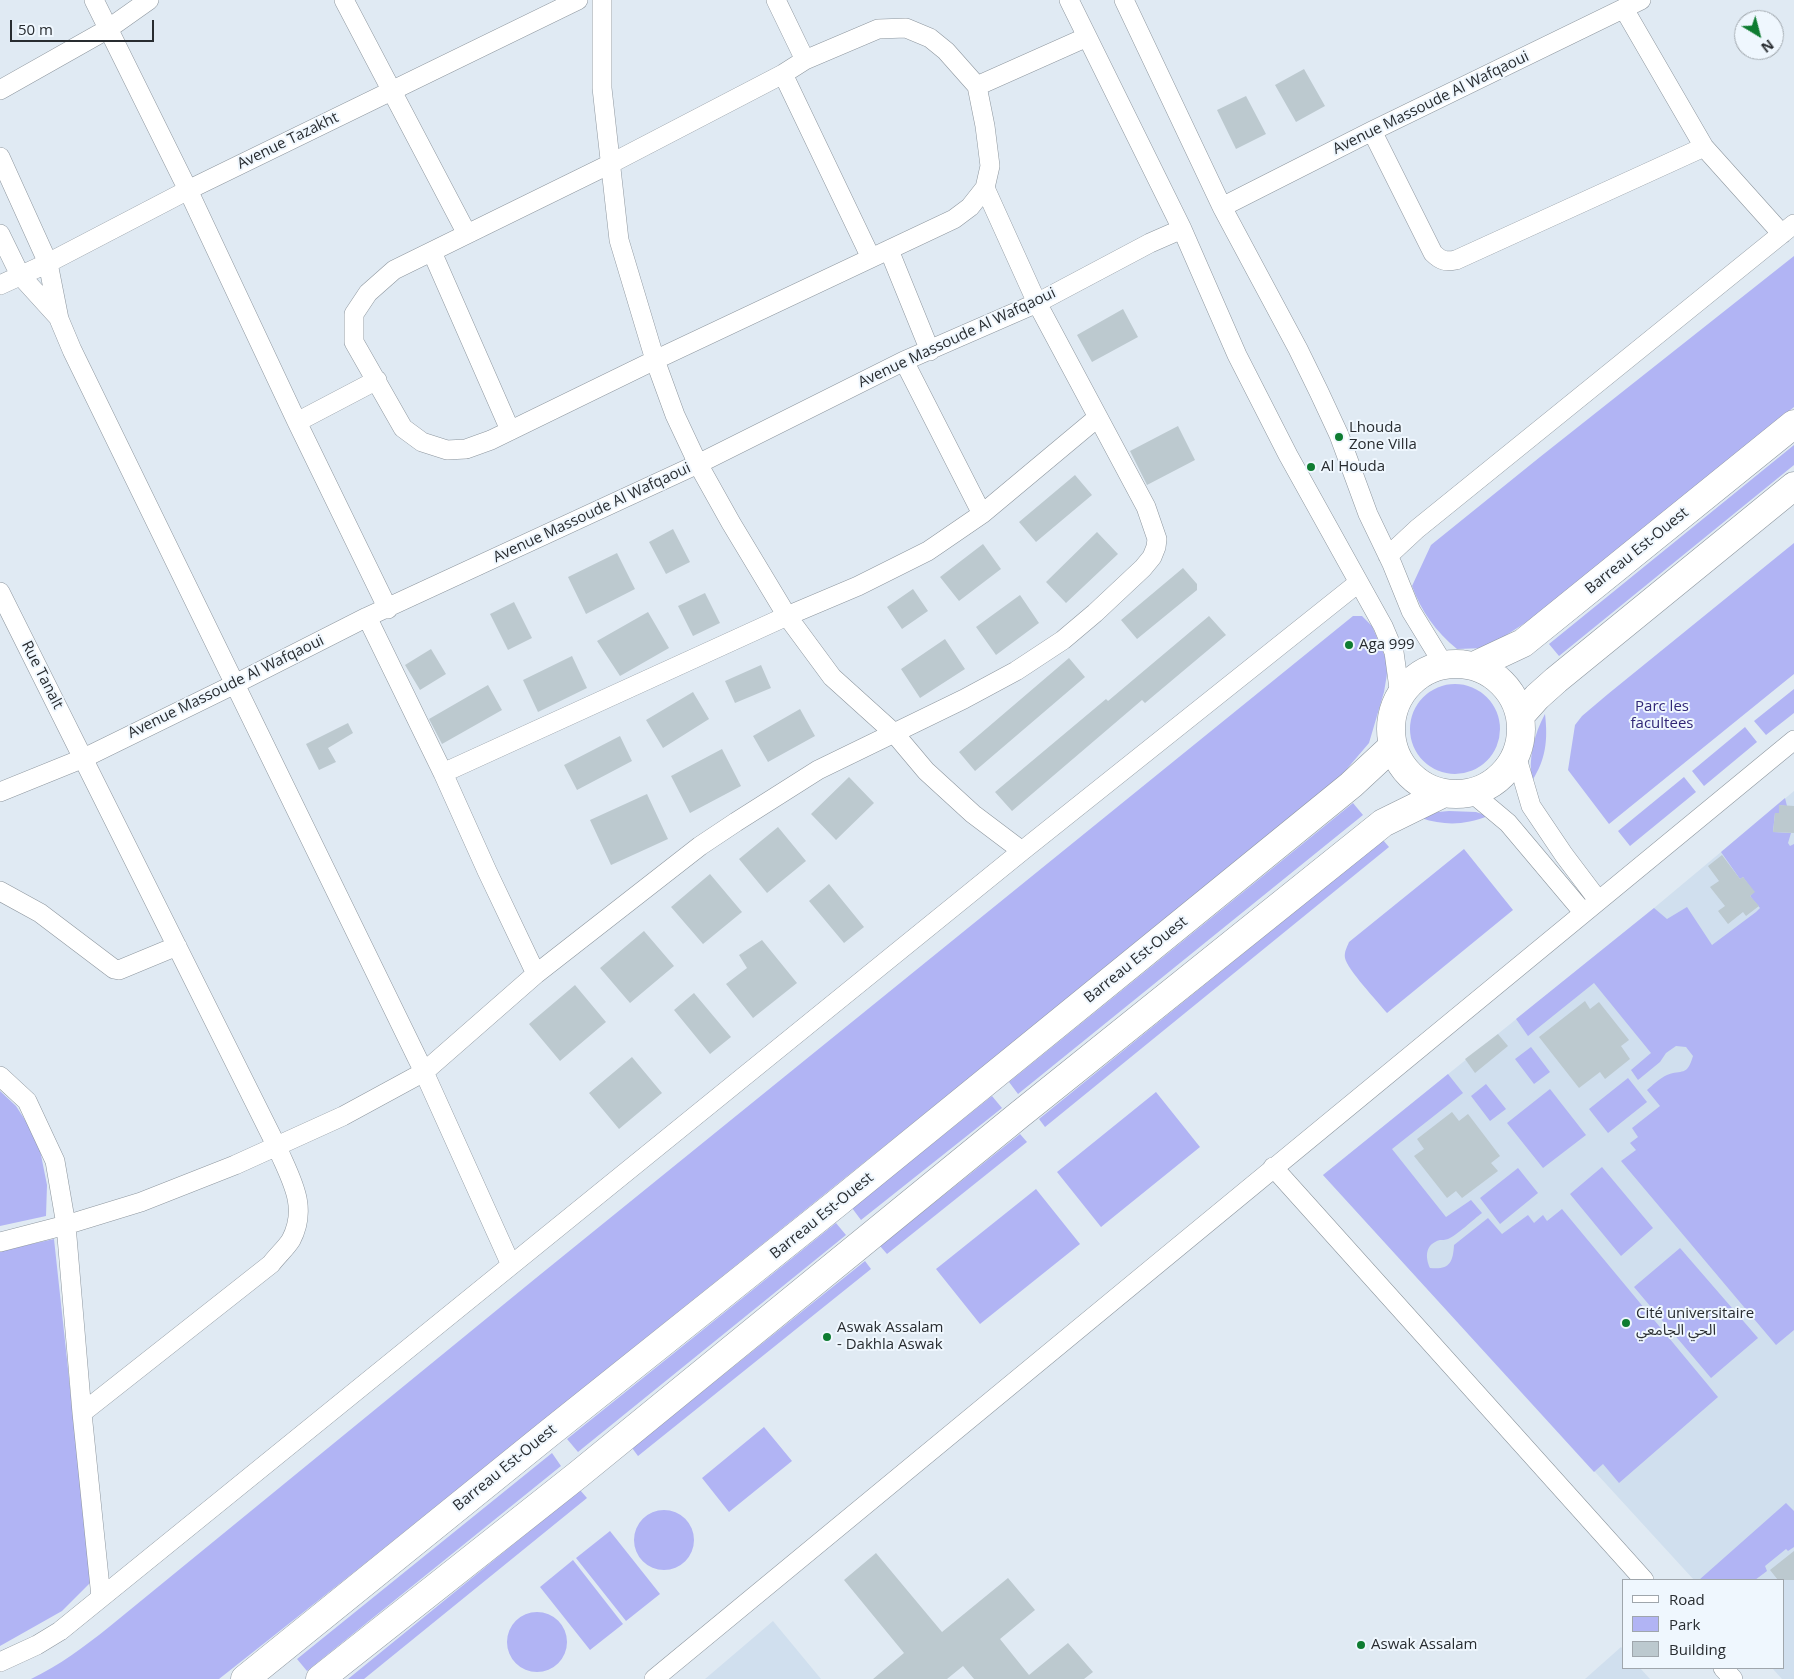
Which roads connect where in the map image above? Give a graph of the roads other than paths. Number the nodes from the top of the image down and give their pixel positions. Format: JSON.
{"nodes":[{"id":1,"x":94,"y":0,"type":"edge"},
{"id":2,"x":150,"y":0,"type":"edge"},
{"id":3,"x":344,"y":0,"type":"edge"},
{"id":4,"x":578,"y":0,"type":"edge"},
{"id":5,"x":602,"y":0,"type":"edge"},
{"id":6,"x":776,"y":0,"type":"edge"},
{"id":7,"x":1069,"y":0,"type":"edge"},
{"id":8,"x":1124,"y":0,"type":"edge"},
{"id":9,"x":1641,"y":0,"type":"edge"},
{"id":10,"x":1624,"y":9,"type":"junction"},
{"id":11,"x":108,"y":29,"type":"junction"},
{"id":12,"x":1087,"y":37,"type":"junction"},
{"id":13,"x":805,"y":60,"type":"junction"},
{"id":14,"x":783,"y":74,"type":"junction"},
{"id":15,"x":977,"y":86,"type":"junction"},
{"id":16,"x":0,"y":90,"type":"edge"},
{"id":17,"x":391,"y":91,"type":"junction"},
{"id":18,"x":1372,"y":131,"type":"junction"},
{"id":19,"x":1704,"y":147,"type":"junction"},
{"id":20,"x":0,"y":157,"type":"edge"},
{"id":21,"x":610,"y":164,"type":"junction"},
{"id":22,"x":985,"y":188,"type":"junction"},
{"id":23,"x":188,"y":190,"type":"junction"},
{"id":24,"x":1222,"y":207,"type":"junction"},
{"id":25,"x":1182,"y":229,"type":"junction"},
{"id":26,"x":1788,"y":229,"type":"edge"},
{"id":27,"x":0,"y":234,"type":"edge"},
{"id":28,"x":467,"y":234,"type":"junction"},
{"id":29,"x":889,"y":250,"type":"junction"},
{"id":30,"x":432,"y":252,"type":"junction"},
{"id":31,"x":871,"y":258,"type":"junction"},
{"id":32,"x":48,"y":263,"type":"junction"},
{"id":33,"x":20,"y":275,"type":"junction"},
{"id":34,"x":0,"y":284,"type":"edge"},
{"id":35,"x":1037,"y":303,"type":"junction"},
{"id":36,"x":59,"y":319,"type":"junction"},
{"id":37,"x":930,"y":351,"type":"junction"},
{"id":38,"x":655,"y":360,"type":"junction"},
{"id":39,"x":904,"y":361,"type":"junction"},
{"id":40,"x":377,"y":380,"type":"junction"},
{"id":41,"x":1097,"y":418,"type":"junction"},
{"id":42,"x":297,"y":422,"type":"junction"},
{"id":43,"x":1794,"y":424,"type":"edge"},
{"id":44,"x":510,"y":430,"type":"junction"},
{"id":45,"x":698,"y":464,"type":"junction"},
{"id":46,"x":1794,"y":486,"type":"edge"},
{"id":47,"x":982,"y":514,"type":"junction"},
{"id":48,"x":1388,"y":556,"type":"junction"},
{"id":49,"x":1358,"y":583,"type":"junction"},
{"id":50,"x":0,"y":592,"type":"edge"},
{"id":51,"x":388,"y":608,"type":"junction"},
{"id":52,"x":787,"y":616,"type":"junction"},
{"id":53,"x":367,"y":617,"type":"junction"},
{"id":54,"x":1444,"y":665,"type":"junction"},
{"id":55,"x":1474,"y":666,"type":"junction"},
{"id":56,"x":235,"y":684,"type":"junction"},
{"id":57,"x":1400,"y":696,"type":"junction"},
{"id":58,"x":1520,"y":716,"type":"junction"},
{"id":59,"x":894,"y":733,"type":"junction"},
{"id":60,"x":1794,"y":740,"type":"edge"},
{"id":61,"x":1393,"y":746,"type":"junction"},
{"id":62,"x":1516,"y":755,"type":"junction"},
{"id":63,"x":84,"y":758,"type":"junction"},
{"id":64,"x":443,"y":774,"type":"junction"},
{"id":65,"x":0,"y":792,"type":"edge"},
{"id":66,"x":1471,"y":792,"type":"junction"},
{"id":67,"x":1444,"y":793,"type":"junction"},
{"id":68,"x":1022,"y":851,"type":"junction"},
{"id":69,"x":0,"y":891,"type":"edge"},
{"id":70,"x":1598,"y":900,"type":"junction"},
{"id":71,"x":1583,"y":912,"type":"junction"},
{"id":72,"x":177,"y":946,"type":"junction"},
{"id":73,"x":536,"y":974,"type":"junction"},
{"id":74,"x":424,"y":1072,"type":"junction"},
{"id":75,"x":0,"y":1076,"type":"edge"},
{"id":76,"x":277,"y":1147,"type":"junction"},
{"id":77,"x":1273,"y":1167,"type":"junction"},
{"id":78,"x":66,"y":1225,"type":"junction"},
{"id":79,"x":0,"y":1242,"type":"edge"},
{"id":80,"x":511,"y":1266,"type":"junction"},
{"id":81,"x":82,"y":1413,"type":"junction"},
{"id":82,"x":1643,"y":1579,"type":"edge"},
{"id":83,"x":101,"y":1596,"type":"junction"},
{"id":84,"x":0,"y":1662,"type":"edge"},
{"id":85,"x":1724,"y":1669,"type":"edge"},
{"id":86,"x":245,"y":1679,"type":"edge"},
{"id":87,"x":320,"y":1679,"type":"edge"},
{"id":88,"x":654,"y":1679,"type":"edge"},
{"id":89,"x":1733,"y":1679,"type":"edge"}],
"edges":[{"from":1,"to":11,"type":"street"},
{"from":2,"to":11,"type":"street"},
{"from":3,"to":17,"type":"street"},
{"from":4,"to":17,"type":"street","name":"Avenue Tazakht"},
{"from":5,"to":21,"type":"street"},
{"from":6,"to":13,"type":"street"},
{"from":7,"to":12,"type":"street"},
{"from":8,"to":24,"type":"street"},
{"from":9,"to":10,"type":"street","name":"Avenue Massoude Al Wafqaoui"},
{"from":10,"to":18,"type":"street","name":"Avenue Massoude Al Wafqaoui"},
{"from":10,"to":19,"type":"street"},
{"from":11,"to":16,"type":"street"},
{"from":11,"to":23,"type":"street"},
{"from":12,"to":15,"type":"street"},
{"from":12,"to":25,"type":"street"},
{"from":13,"to":14,"type":"street"},
{"from":13,"to":15,"type":"street"},
{"from":14,"to":21,"type":"street"},
{"from":14,"to":31,"type":"street"},
{"from":15,"to":22,"type":"street"},
{"from":17,"to":23,"type":"street","name":"Avenue Tazakht"},
{"from":17,"to":28,"type":"street"},
{"from":18,"to":19,"type":"street"},
{"from":18,"to":24,"type":"street","name":"Avenue Massoude Al Wafqaoui"},
{"from":19,"to":26,"type":"street"},
{"from":20,"to":32,"type":"street"},
{"from":21,"to":28,"type":"street"},
{"from":21,"to":38,"type":"street"},
{"from":22,"to":29,"type":"street"},
{"from":22,"to":35,"type":"street"},
{"from":23,"to":32,"type":"street","name":"Avenue Tazakht"},
{"from":23,"to":42,"type":"street"},
{"from":24,"to":48,"type":"street"},
{"from":25,"to":35,"type":"street","name":"Avenue Massoude Al Wafqaoui"},
{"from":25,"to":49,"type":"street"},
{"from":26,"to":48,"type":"street"},
{"from":27,"to":33,"type":"street"},
{"from":28,"to":30,"type":"street"},
{"from":29,"to":31,"type":"street"},
{"from":29,"to":37,"type":"street"},
{"from":30,"to":40,"type":"street"},
{"from":30,"to":44,"type":"street"},
{"from":31,"to":38,"type":"street"},
{"from":32,"to":33,"type":"street","name":"Avenue Tazakht"},
{"from":32,"to":36,"type":"street"},
{"from":33,"to":34,"type":"street","name":"Avenue Tazakht"},
{"from":33,"to":36,"type":"street"},
{"from":35,"to":37,"type":"street","name":"Avenue Massoude Al Wafqaoui"},
{"from":35,"to":41,"type":"street"},
{"from":36,"to":56,"type":"street"},
{"from":37,"to":39,"type":"street","name":"Avenue Massoude Al Wafqaoui"},
{"from":38,"to":44,"type":"street"},
{"from":38,"to":45,"type":"street"},
{"from":39,"to":45,"type":"street","name":"Avenue Massoude Al Wafqaoui"},
{"from":39,"to":47,"type":"street"},
{"from":40,"to":42,"type":"street"},
{"from":40,"to":44,"type":"street"},
{"from":41,"to":47,"type":"street"},
{"from":41,"to":59,"type":"street"},
{"from":42,"to":51,"type":"street"},
{"from":43,"to":55,"type":"main road","name":"Barreau Est-Ouest"},
{"from":45,"to":51,"type":"street","name":"Avenue Massoude Al Wafqaoui"},
{"from":45,"to":52,"type":"street"},
{"from":46,"to":58,"type":"main road"},
{"from":47,"to":52,"type":"street"},
{"from":48,"to":54,"type":"street"},
{"from":49,"to":57,"type":"street"},
{"from":49,"to":68,"type":"street"},
{"from":50,"to":63,"type":"street","name":"Rue Tanalt"},
{"from":51,"to":53,"type":"street","name":"Avenue Massoude Al Wafqaoui"},
{"from":52,"to":59,"type":"street"},
{"from":52,"to":64,"type":"street"},
{"from":53,"to":56,"type":"street","name":"Avenue Massoude Al Wafqaoui"},
{"from":53,"to":64,"type":"street"},
{"from":54,"to":55,"type":"main road"},
{"from":54,"to":57,"type":"main road"},
{"from":55,"to":58,"type":"main road"},
{"from":56,"to":63,"type":"street","name":"Avenue Massoude Al Wafqaoui"},
{"from":56,"to":74,"type":"street"},
{"from":57,"to":61,"type":"main road"},
{"from":58,"to":62,"type":"main road"},
{"from":59,"to":68,"type":"street"},
{"from":59,"to":73,"type":"street"},
{"from":60,"to":70,"type":"street"},
{"from":61,"to":67,"type":"main road"},
{"from":61,"to":86,"type":"main road","name":"Barreau Est-Ouest"},
{"from":62,"to":66,"type":"main road"},
{"from":62,"to":70,"type":"street"},
{"from":63,"to":65,"type":"street","name":"Avenue Massoude Al Wafqaoui"},
{"from":63,"to":72,"type":"street","name":"Rue Tanalt"},
{"from":64,"to":73,"type":"street"},
{"from":66,"to":67,"type":"main road"},
{"from":66,"to":71,"type":"street"},
{"from":67,"to":87,"type":"main road"},
{"from":68,"to":80,"type":"street"},
{"from":69,"to":72,"type":"street"},
{"from":70,"to":71,"type":"street"},
{"from":71,"to":77,"type":"street"},
{"from":72,"to":76,"type":"street","name":"Rue Tanalt"},
{"from":73,"to":74,"type":"street"},
{"from":74,"to":76,"type":"street"},
{"from":74,"to":80,"type":"street"},
{"from":75,"to":78,"type":"street"},
{"from":76,"to":78,"type":"street"},
{"from":76,"to":81,"type":"street","name":"Rue Tanalt"},
{"from":77,"to":82,"type":"street"},
{"from":77,"to":88,"type":"street"},
{"from":78,"to":79,"type":"street"},
{"from":78,"to":81,"type":"street"},
{"from":80,"to":83,"type":"street"},
{"from":81,"to":83,"type":"street"},
{"from":83,"to":84,"type":"street"},
{"from":85,"to":89,"type":"street"}]}
